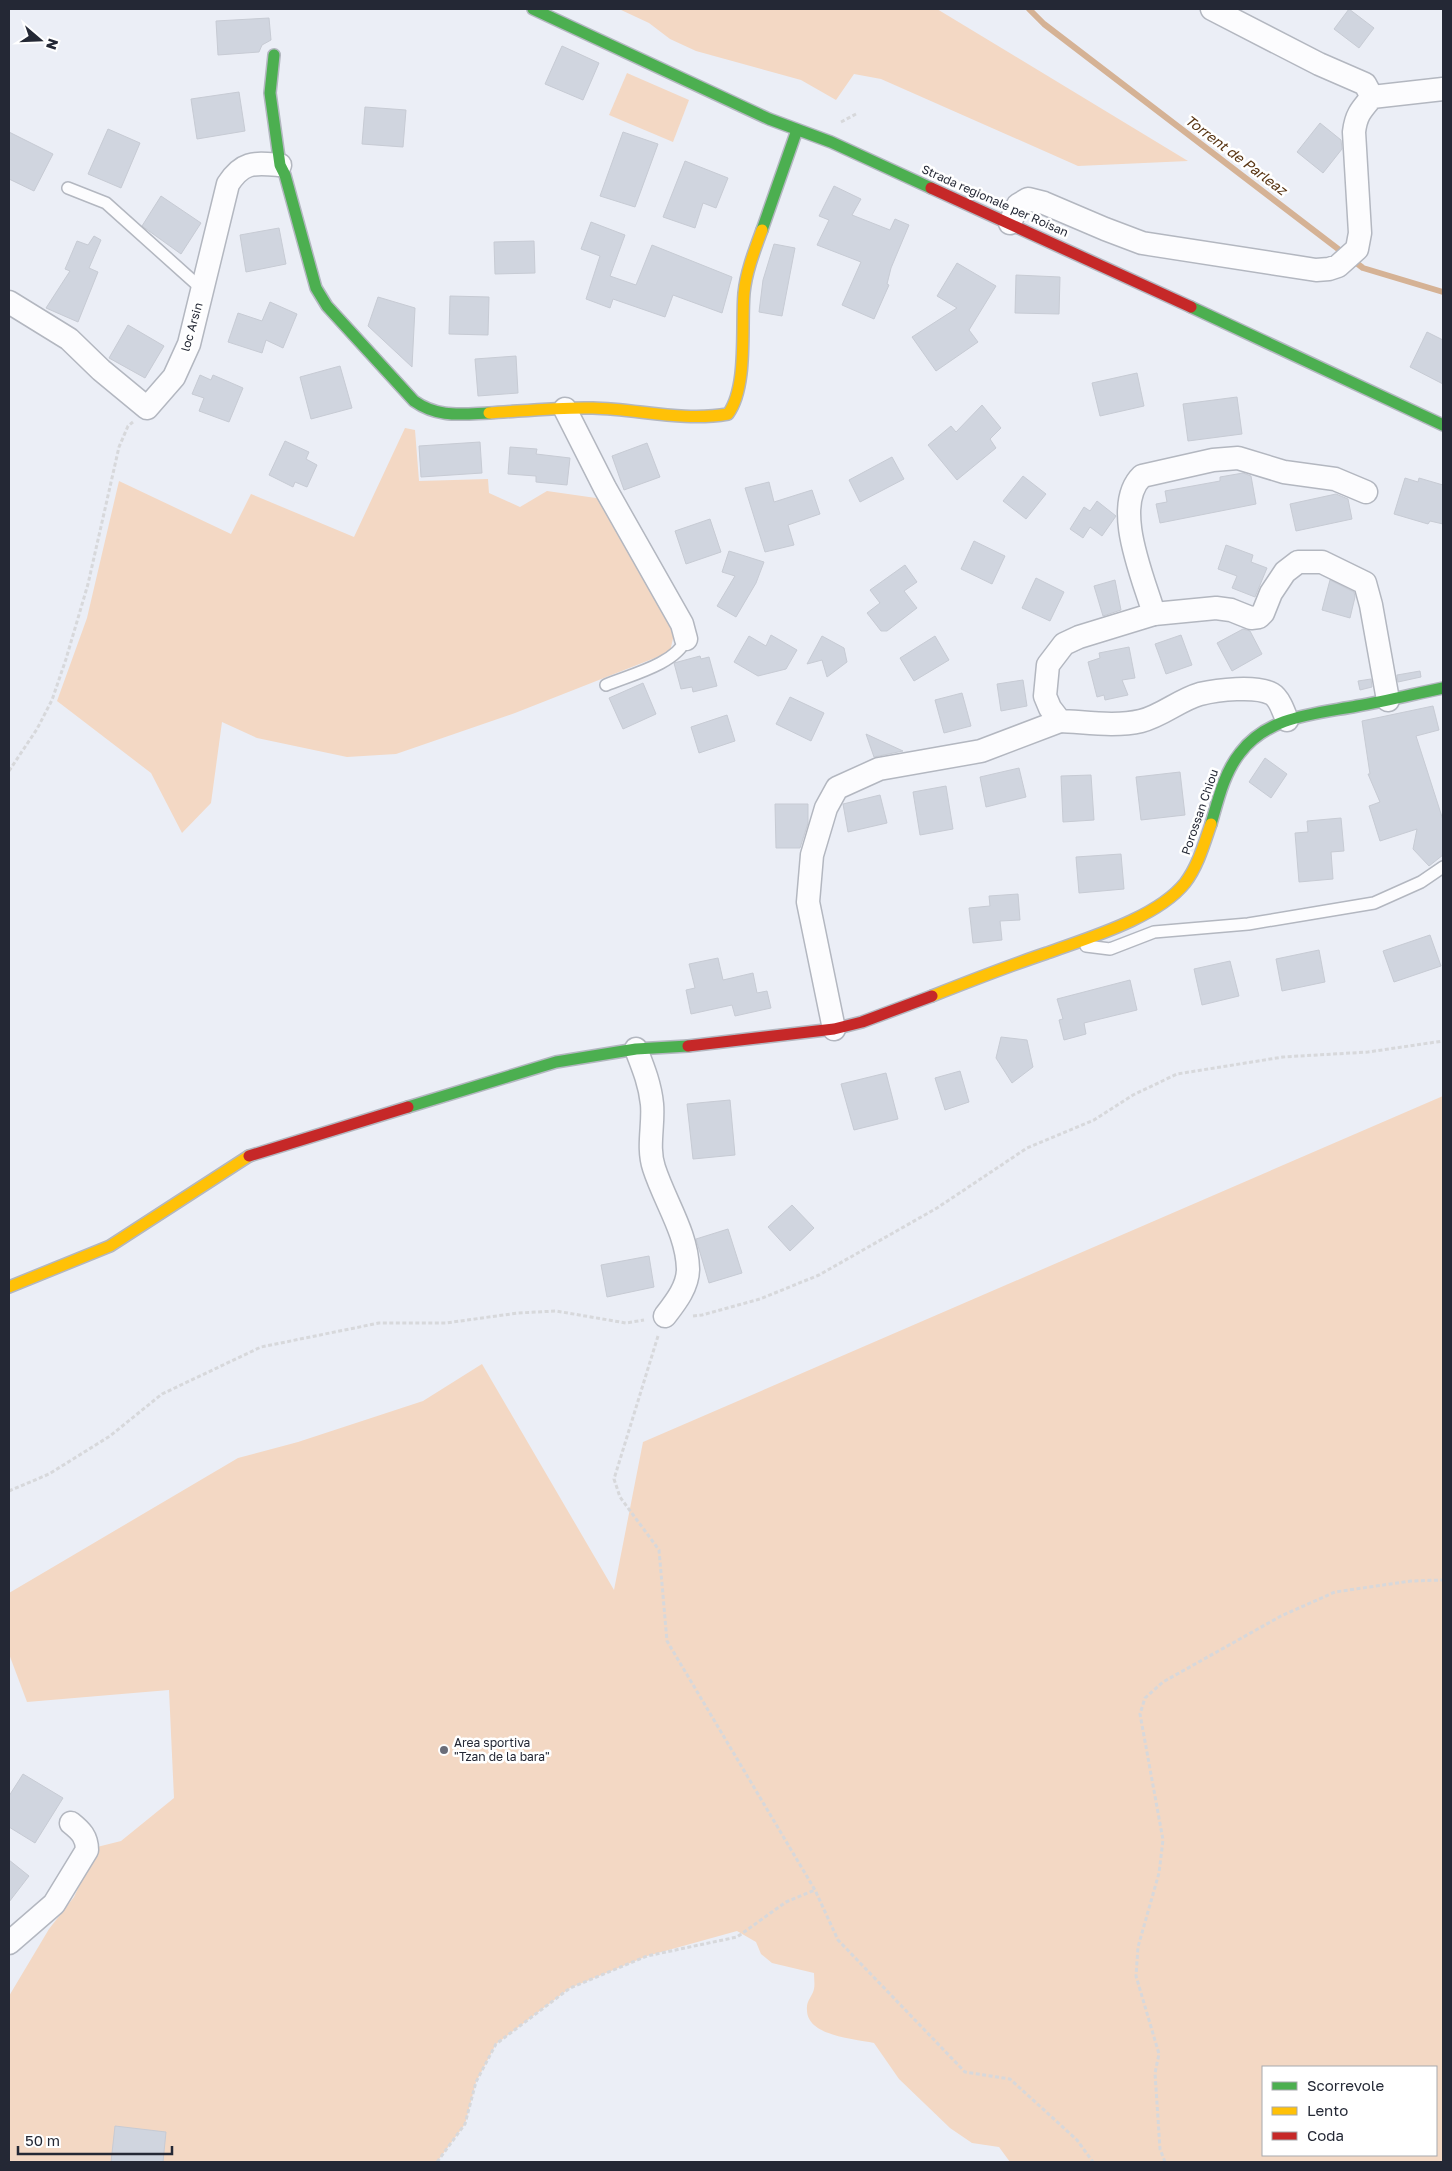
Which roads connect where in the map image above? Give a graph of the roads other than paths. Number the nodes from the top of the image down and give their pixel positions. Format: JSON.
{"nodes":[{"id":1,"x":533,"y":9,"type":"edge"},
{"id":2,"x":1212,"y":9,"type":"edge"},
{"id":3,"x":274,"y":55,"type":"dead end"},
{"id":4,"x":1443,"y":89,"type":"edge"},
{"id":5,"x":1372,"y":97,"type":"junction"},
{"id":6,"x":797,"y":130,"type":"junction"},
{"id":7,"x":280,"y":165,"type":"junction"},
{"id":8,"x":68,"y":188,"type":"dead end"},
{"id":9,"x":1010,"y":223,"type":"junction"},
{"id":10,"x":202,"y":290,"type":"junction"},
{"id":11,"x":9,"y":302,"type":"edge"},
{"id":12,"x":565,"y":409,"type":"junction"},
{"id":13,"x":1443,"y":425,"type":"edge"},
{"id":14,"x":1366,"y":492,"type":"dead end"},
{"id":15,"x":1154,"y":614,"type":"junction"},
{"id":16,"x":686,"y":639,"type":"joint"},
{"id":17,"x":606,"y":685,"type":"dead end"},
{"id":18,"x":1443,"y":688,"type":"edge"},
{"id":19,"x":1388,"y":700,"type":"junction"},
{"id":20,"x":1287,"y":720,"type":"junction"},
{"id":21,"x":1060,"y":721,"type":"junction"},
{"id":22,"x":1443,"y":868,"type":"edge"},
{"id":23,"x":1077,"y":945,"type":"junction"},
{"id":24,"x":824,"y":1030,"type":"junction"},
{"id":25,"x":636,"y":1049,"type":"junction"},
{"id":26,"x":9,"y":1287,"type":"edge"},
{"id":27,"x":665,"y":1316,"type":"road end"},
{"id":28,"x":70,"y":1823,"type":"dead end"},
{"id":29,"x":9,"y":1943,"type":"edge"}],
"edges":[{"from":1,"to":6,"type":"street","name":"Strada regionale per Roisan"},
{"from":2,"to":5,"type":"street"},
{"from":3,"to":7,"type":"street"},
{"from":4,"to":5,"type":"street"},
{"from":5,"to":9,"type":"street"},
{"from":6,"to":9,"type":"street","name":"Strada regionale per Roisan"},
{"from":6,"to":12,"type":"street"},
{"from":7,"to":10,"type":"street","name":"loc Arsin"},
{"from":7,"to":12,"type":"street"},
{"from":8,"to":10,"type":"lane"},
{"from":9,"to":13,"type":"street","name":"Strada regionale per Roisan"},
{"from":10,"to":11,"type":"street","name":"loc Arsin"},
{"from":12,"to":16,"type":"street"},
{"from":14,"to":15,"type":"street"},
{"from":15,"to":19,"type":"street"},
{"from":15,"to":21,"type":"street"},
{"from":16,"to":17,"type":"lane"},
{"from":18,"to":19,"type":"street","name":"Porossan Chiou"},
{"from":19,"to":20,"type":"street","name":"Porossan Chiou"},
{"from":20,"to":21,"type":"street"},
{"from":20,"to":23,"type":"street","name":"Porossan Chiou"},
{"from":21,"to":24,"type":"street"},
{"from":22,"to":23,"type":"lane","name":"Porossan Chiou"},
{"from":23,"to":24,"type":"street","name":"Porossan Chiou"},
{"from":24,"to":25,"type":"street","name":"Porossan Chiou"},
{"from":25,"to":26,"type":"street","name":"Porossan Chiou"},
{"from":25,"to":27,"type":"street"},
{"from":28,"to":29,"type":"street"}]}
